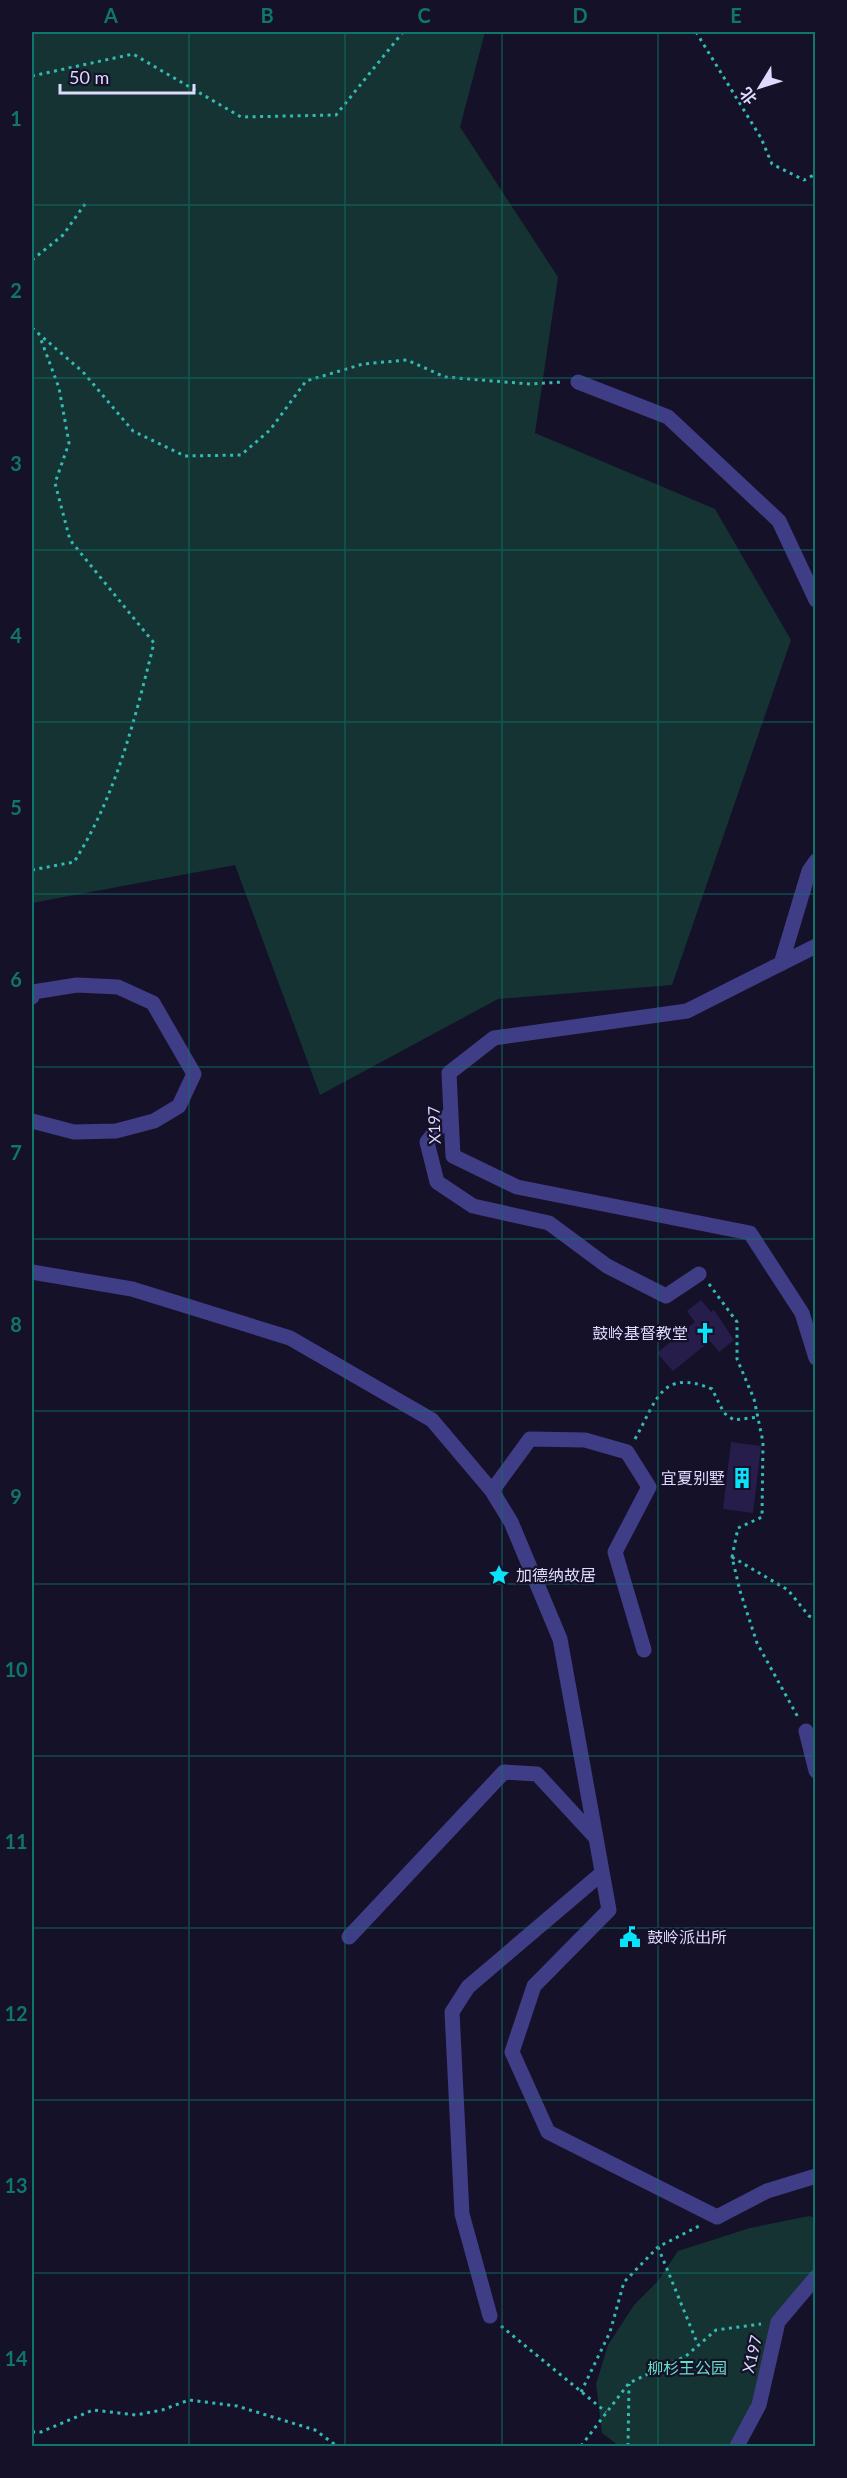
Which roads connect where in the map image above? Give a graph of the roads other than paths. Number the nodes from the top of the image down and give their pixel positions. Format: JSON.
{"nodes":[{"id":1,"x":578,"y":382,"type":"road end"},
{"id":2,"x":816,"y":600,"type":"edge"},
{"id":3,"x":816,"y":861,"type":"edge"},
{"id":4,"x":816,"y":946,"type":"edge"},
{"id":5,"x":781,"y":964,"type":"junction"},
{"id":6,"x":32,"y":997,"type":"edge"},
{"id":7,"x":451,"y":1112,"type":"junction"},
{"id":8,"x":32,"y":1121,"type":"edge"},
{"id":9,"x":32,"y":1272,"type":"edge"},
{"id":10,"x":699,"y":1274,"type":"road end"},
{"id":11,"x":816,"y":1358,"type":"edge"},
{"id":12,"x":492,"y":1491,"type":"junction"},
{"id":13,"x":644,"y":1650,"type":"dead end"},
{"id":14,"x":806,"y":1731,"type":"road end"},
{"id":15,"x":816,"y":1771,"type":"edge"},
{"id":16,"x":596,"y":1838,"type":"junction"},
{"id":17,"x":602,"y":1873,"type":"junction"},
{"id":18,"x":349,"y":1937,"type":"dead end"},
{"id":19,"x":816,"y":2176,"type":"edge"},
{"id":20,"x":816,"y":2277,"type":"edge"},
{"id":21,"x":490,"y":2316,"type":"road end"},
{"id":22,"x":737,"y":2446,"type":"edge"}],
"edges":[{"from":1,"to":2,"type":"street"},
{"from":3,"to":5,"type":"street"},
{"from":4,"to":5,"type":"street","name":"X197","number":"X197"},
{"from":5,"to":7,"type":"street","name":"X197","number":"X197"},
{"from":6,"to":8,"type":"street"},
{"from":7,"to":10,"type":"street"},
{"from":7,"to":11,"type":"street","name":"X197","number":"X197"},
{"from":9,"to":12,"type":"street"},
{"from":12,"to":13,"type":"street"},
{"from":12,"to":16,"type":"street"},
{"from":14,"to":15,"type":"street"},
{"from":16,"to":17,"type":"street"},
{"from":16,"to":18,"type":"street"},
{"from":17,"to":19,"type":"street"},
{"from":17,"to":21,"type":"street"},
{"from":20,"to":22,"type":"street","name":"X197","number":"X197"}]}
